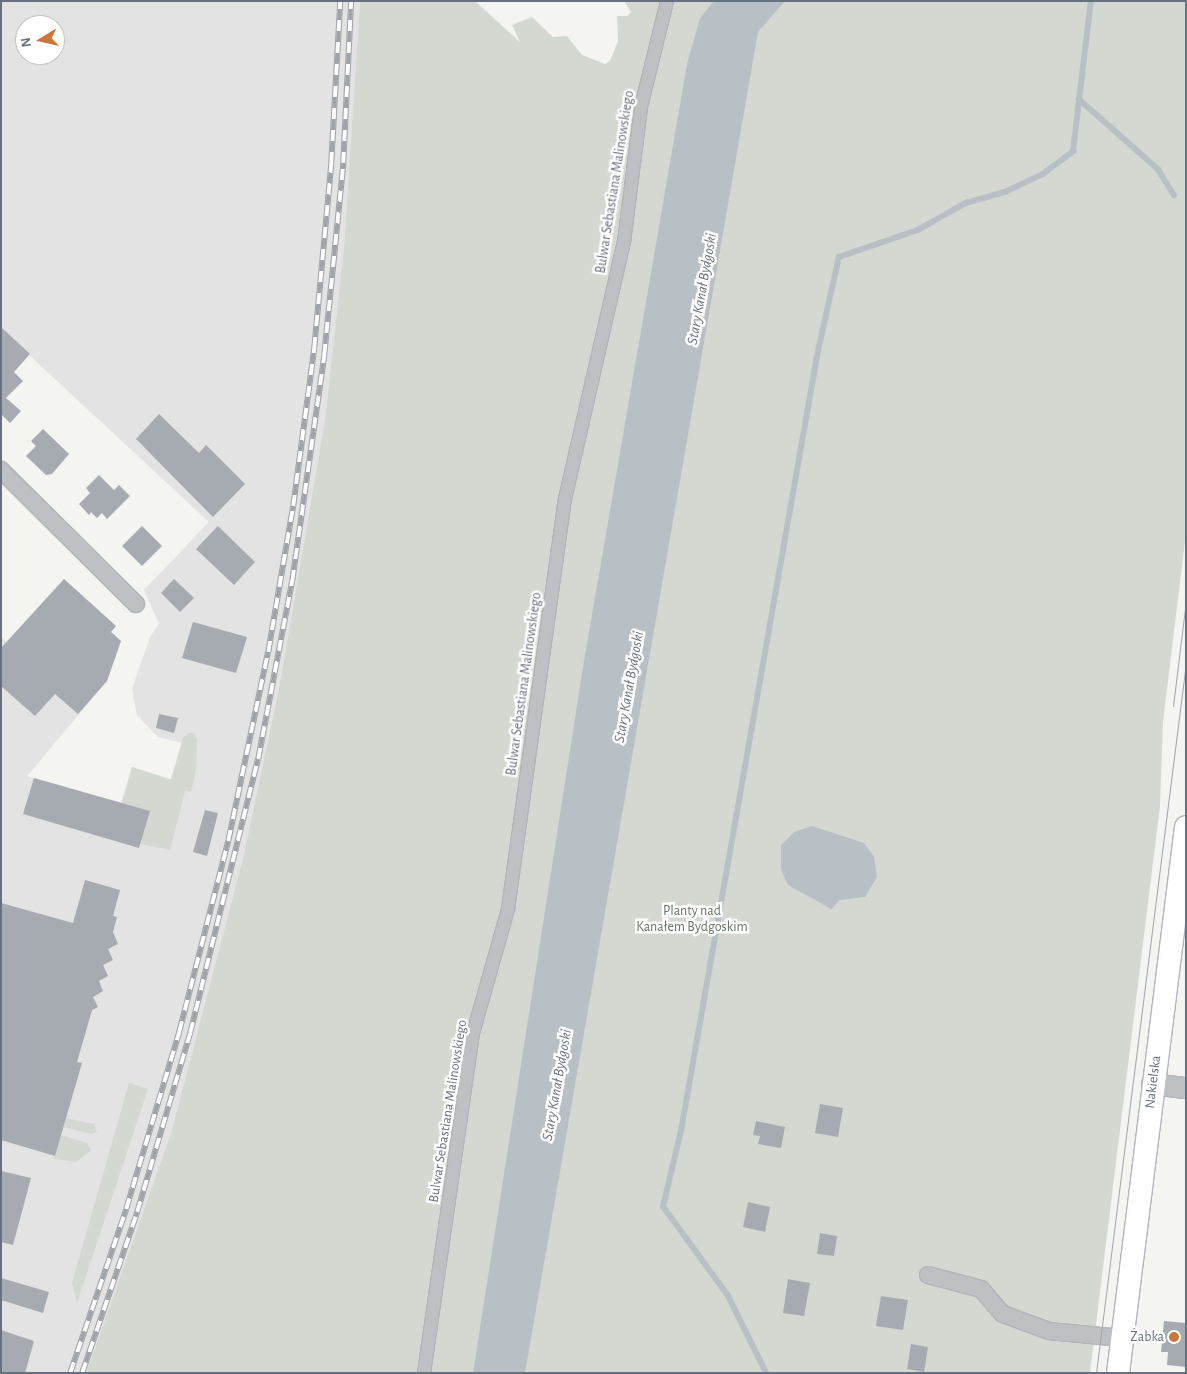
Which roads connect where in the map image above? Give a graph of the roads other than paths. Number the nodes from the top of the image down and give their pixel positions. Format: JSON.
{"nodes":[{"id":1,"x":667,"y":1,"type":"edge"},
{"id":2,"x":1,"y":470,"type":"edge"},
{"id":3,"x":136,"y":604,"type":"dead end"},
{"id":4,"x":1186,"y":827,"type":"edge"},
{"id":5,"x":1152,"y":1084,"type":"junction"},
{"id":6,"x":1186,"y":1088,"type":"edge"},
{"id":7,"x":928,"y":1275,"type":"dead end"},
{"id":8,"x":1122,"y":1338,"type":"junction"},
{"id":9,"x":424,"y":1373,"type":"edge"},
{"id":10,"x":1118,"y":1373,"type":"edge"}],
"edges":[{"from":1,"to":9,"type":"street","name":"Bulwar Sebastiana Malinowskiego"},
{"from":2,"to":3,"type":"street"},
{"from":4,"to":5,"type":"main road","name":"Nakielska"},
{"from":5,"to":6,"type":"street"},
{"from":5,"to":8,"type":"main road","name":"Nakielska"},
{"from":7,"to":8,"type":"street"},
{"from":8,"to":10,"type":"main road","name":"Nakielska"}]}
